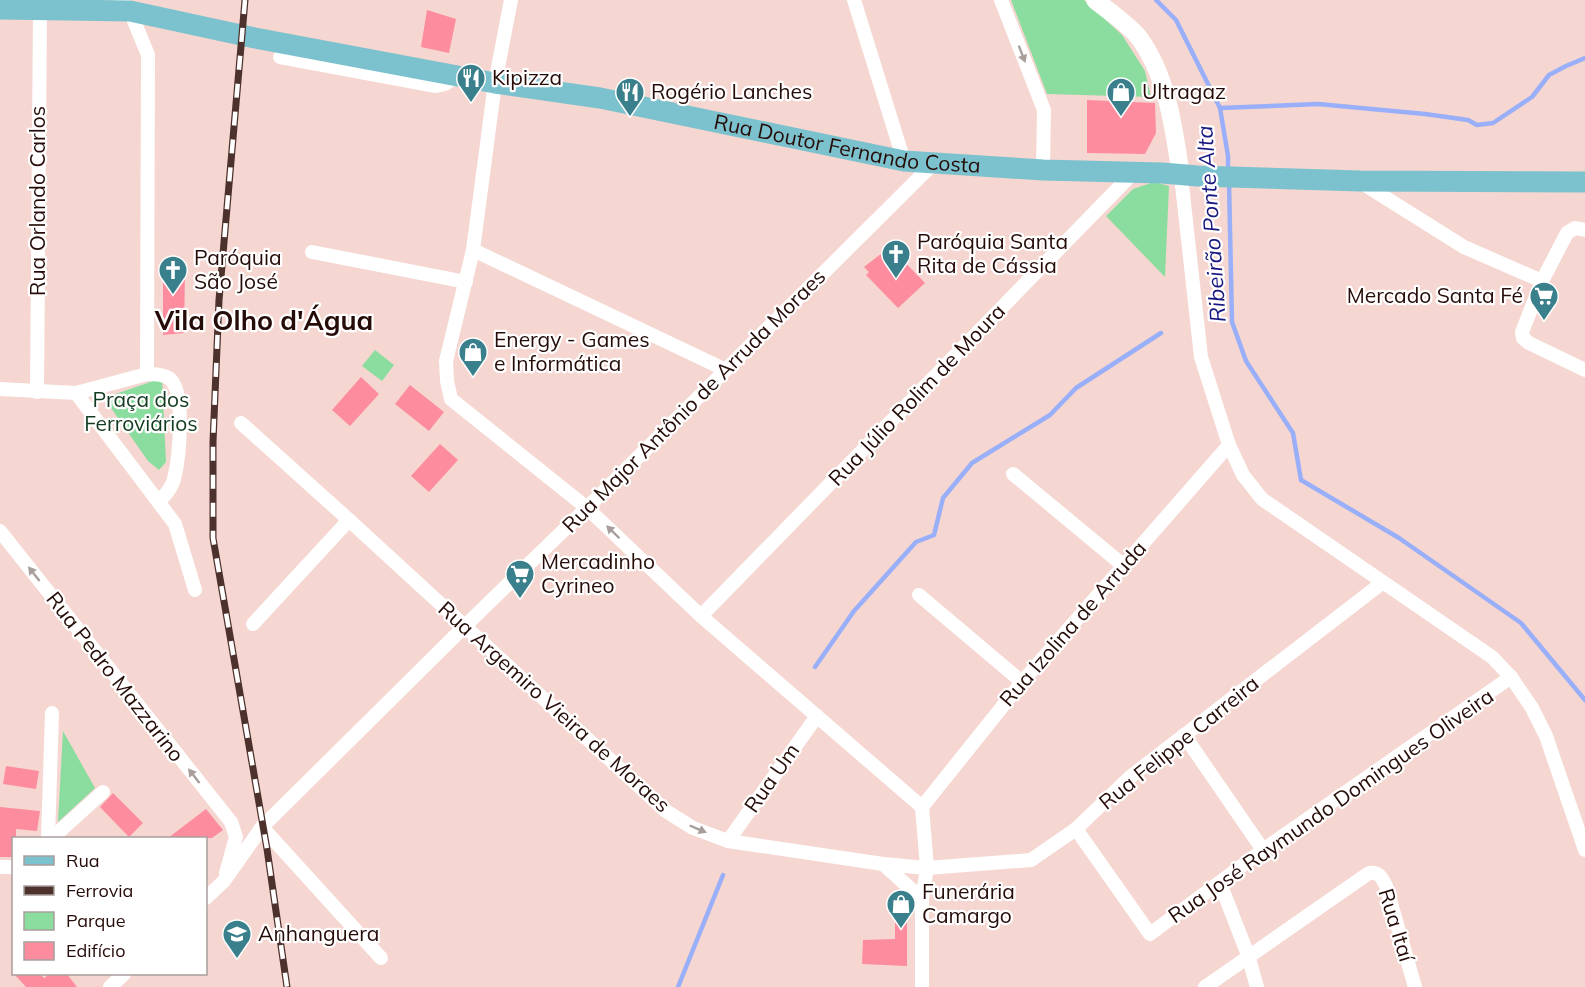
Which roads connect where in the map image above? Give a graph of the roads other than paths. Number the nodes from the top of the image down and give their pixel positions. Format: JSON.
{"nodes":[{"id":1,"x":511,"y":0,"type":"edge"},
{"id":2,"x":854,"y":0,"type":"edge"},
{"id":3,"x":1000,"y":0,"type":"edge"},
{"id":4,"x":1095,"y":0,"type":"edge"},
{"id":5,"x":125,"y":5,"type":"edge"},
{"id":6,"x":0,"y":9,"type":"edge"},
{"id":7,"x":39,"y":10,"type":"junction"},
{"id":8,"x":280,"y":57,"type":"dead end"},
{"id":9,"x":458,"y":76,"type":"junction"},
{"id":10,"x":495,"y":83,"type":"junction"},
{"id":11,"x":904,"y":161,"type":"junction"},
{"id":12,"x":933,"y":164,"type":"junction"},
{"id":13,"x":1043,"y":170,"type":"junction"},
{"id":14,"x":1133,"y":173,"type":"junction"},
{"id":15,"x":1181,"y":176,"type":"junction"},
{"id":16,"x":1360,"y":181,"type":"junction"},
{"id":17,"x":1585,"y":182,"type":"edge"},
{"id":18,"x":1580,"y":229,"type":"edge"},
{"id":19,"x":473,"y":249,"type":"junction"},
{"id":20,"x":312,"y":252,"type":"dead end"},
{"id":21,"x":1542,"y":280,"type":"junction"},
{"id":22,"x":466,"y":282,"type":"junction"},
{"id":23,"x":726,"y":370,"type":"junction"},
{"id":24,"x":1585,"y":370,"type":"edge"},
{"id":25,"x":147,"y":374,"type":"junction"},
{"id":26,"x":0,"y":389,"type":"edge"},
{"id":27,"x":37,"y":392,"type":"junction"},
{"id":28,"x":76,"y":393,"type":"junction"},
{"id":29,"x":241,"y":423,"type":"dead end"},
{"id":30,"x":1229,"y":445,"type":"junction"},
{"id":31,"x":1013,"y":474,"type":"dead end"},
{"id":32,"x":159,"y":502,"type":"junction"},
{"id":33,"x":588,"y":508,"type":"junction"},
{"id":34,"x":349,"y":520,"type":"junction"},
{"id":35,"x":0,"y":531,"type":"edge"},
{"id":36,"x":1124,"y":566,"type":"junction"},
{"id":37,"x":1382,"y":583,"type":"junction"},
{"id":38,"x":195,"y":590,"type":"dead end"},
{"id":39,"x":919,"y":595,"type":"dead end"},
{"id":40,"x":701,"y":616,"type":"junction"},
{"id":41,"x":253,"y":624,"type":"dead end"},
{"id":42,"x":465,"y":626,"type":"junction"},
{"id":43,"x":1511,"y":677,"type":"junction"},
{"id":44,"x":1022,"y":682,"type":"junction"},
{"id":45,"x":52,"y":713,"type":"dead end"},
{"id":46,"x":817,"y":716,"type":"junction"},
{"id":47,"x":1184,"y":735,"type":"junction"},
{"id":48,"x":103,"y":792,"type":"dead end"},
{"id":49,"x":922,"y":807,"type":"junction"},
{"id":50,"x":231,"y":822,"type":"junction"},
{"id":51,"x":262,"y":827,"type":"junction"},
{"id":52,"x":1076,"y":830,"type":"junction"},
{"id":53,"x":50,"y":837,"type":"edge"},
{"id":54,"x":51,"y":837,"type":"edge"},
{"id":55,"x":728,"y":841,"type":"junction"},
{"id":56,"x":1263,"y":850,"type":"junction"},
{"id":57,"x":1585,"y":850,"type":"edge"},
{"id":58,"x":883,"y":864,"type":"junction"},
{"id":59,"x":927,"y":868,"type":"junction"},
{"id":60,"x":224,"y":881,"type":"junction"},
{"id":61,"x":1220,"y":883,"type":"junction"},
{"id":62,"x":207,"y":897,"type":"edge"},
{"id":63,"x":922,"y":899,"type":"junction"},
{"id":64,"x":1248,"y":956,"type":"junction"},
{"id":65,"x":381,"y":957,"type":"dead end"},
{"id":66,"x":123,"y":975,"type":"edge"},
{"id":67,"x":110,"y":987,"type":"edge"},
{"id":68,"x":922,"y":987,"type":"edge"},
{"id":69,"x":1205,"y":987,"type":"edge"},
{"id":70,"x":1257,"y":987,"type":"edge"},
{"id":71,"x":1415,"y":987,"type":"edge"}],
"edges":[{"from":1,"to":10,"type":"street"},
{"from":2,"to":11,"type":"street"},
{"from":3,"to":13,"type":"street","one_way":true},
{"from":4,"to":15,"type":"main road"},
{"from":5,"to":7,"type":"main road","name":"Rua Doutor Fernando Costa"},
{"from":5,"to":9,"type":"main road","name":"Rua Doutor Fernando Costa"},
{"from":5,"to":25,"type":"street"},
{"from":6,"to":7,"type":"main road","name":"Rua Doutor Fernando Costa"},
{"from":7,"to":27,"type":"street","name":"Rua Orlando Carlos"},
{"from":8,"to":9,"type":"street"},
{"from":9,"to":10,"type":"main road","name":"Rua Doutor Fernando Costa"},
{"from":10,"to":11,"type":"main road","name":"Rua Doutor Fernando Costa"},
{"from":10,"to":19,"type":"street"},
{"from":11,"to":12,"type":"main road","name":"Rua Doutor Fernando Costa"},
{"from":12,"to":13,"type":"main road","name":"Rua Doutor Fernando Costa"},
{"from":12,"to":23,"type":"street","name":"Rua Major Antônio de Arruda Moraes"},
{"from":13,"to":14,"type":"main road","name":"Rua Doutor Fernando Costa"},
{"from":14,"to":15,"type":"main road","name":"Rua Doutor Fernando Costa"},
{"from":14,"to":40,"type":"street","name":"Rua Júlio Rolim de Moura"},
{"from":15,"to":16,"type":"main road","name":"Rua Doutor Fernando Costa"},
{"from":15,"to":30,"type":"street"},
{"from":16,"to":17,"type":"main road","name":"Rua Doutor Fernando Costa"},
{"from":16,"to":21,"type":"street"},
{"from":18,"to":21,"type":"street"},
{"from":19,"to":22,"type":"street"},
{"from":19,"to":23,"type":"street"},
{"from":20,"to":22,"type":"street"},
{"from":21,"to":24,"type":"street"},
{"from":22,"to":33,"type":"street"},
{"from":23,"to":33,"type":"street","name":"Rua Major Antônio de Arruda Moraes"},
{"from":25,"to":28,"type":"street"},
{"from":25,"to":32,"type":"street"},
{"from":26,"to":27,"type":"street"},
{"from":27,"to":28,"type":"street"},
{"from":28,"to":32,"type":"street"},
{"from":29,"to":34,"type":"street","name":"Rua Argemiro Vieira de Moraes"},
{"from":30,"to":36,"type":"street","name":"Rua Izolina de Arruda"},
{"from":30,"to":37,"type":"street"},
{"from":31,"to":36,"type":"street"},
{"from":32,"to":38,"type":"street"},
{"from":40,"to":33,"type":"street","one_way":true},
{"from":33,"to":42,"type":"street","name":"Rua Major Antônio de Arruda Moraes"},
{"from":34,"to":41,"type":"street"},
{"from":34,"to":42,"type":"street","name":"Rua Argemiro Vieira de Moraes"},
{"from":50,"to":35,"type":"street","name":"Rua Pedro Mazzarino","one_way":true},
{"from":36,"to":44,"type":"street","name":"Rua Izolina de Arruda"},
{"from":37,"to":43,"type":"street"},
{"from":37,"to":47,"type":"street","name":"Rua Felippe Carreira"},
{"from":39,"to":44,"type":"street"},
{"from":40,"to":46,"type":"street"},
{"from":42,"to":51,"type":"street","name":"Rua Major Antônio de Arruda Moraes"},
{"from":42,"to":55,"type":"street","name":"Rua Argemiro Vieira de Moraes","one_way":true},
{"from":43,"to":56,"type":"street","name":"Rua José Raymundo Domingues Oliveira"},
{"from":43,"to":57,"type":"street"},
{"from":44,"to":49,"type":"street","name":"Rua Izolina de Arruda"},
{"from":45,"to":53,"type":"street"},
{"from":46,"to":49,"type":"street"},
{"from":46,"to":55,"type":"street","name":"Rua Um"},
{"from":47,"to":52,"type":"street","name":"Rua Felippe Carreira"},
{"from":47,"to":56,"type":"street"},
{"from":48,"to":54,"type":"street"},
{"from":49,"to":59,"type":"street"},
{"from":50,"to":51,"type":"street"},
{"from":50,"to":60,"type":"street"},
{"from":51,"to":60,"type":"street","name":"Rua Major Antônio de Arruda Moraes"},
{"from":51,"to":65,"type":"street"},
{"from":52,"to":59,"type":"street","name":"Rua Felippe Carreira"},
{"from":52,"to":61,"type":"street","name":"Rua José Raymundo Domingues Oliveira"},
{"from":55,"to":58,"type":"street","name":"Rua Argemiro Vieira de Moraes"},
{"from":56,"to":61,"type":"street","name":"Rua José Raymundo Domingues Oliveira"},
{"from":58,"to":59,"type":"street","name":"Rua Argemiro Vieira de Moraes"},
{"from":58,"to":63,"type":"street"},
{"from":59,"to":63,"type":"street"},
{"from":60,"to":62,"type":"street","name":"Rua Major Antônio de Arruda Moraes"},
{"from":61,"to":64,"type":"street"},
{"from":63,"to":68,"type":"street"},
{"from":64,"to":69,"type":"street"},
{"from":64,"to":70,"type":"street"},
{"from":64,"to":71,"type":"street","name":"Rua Itaí"},
{"from":66,"to":67,"type":"street"}]}
